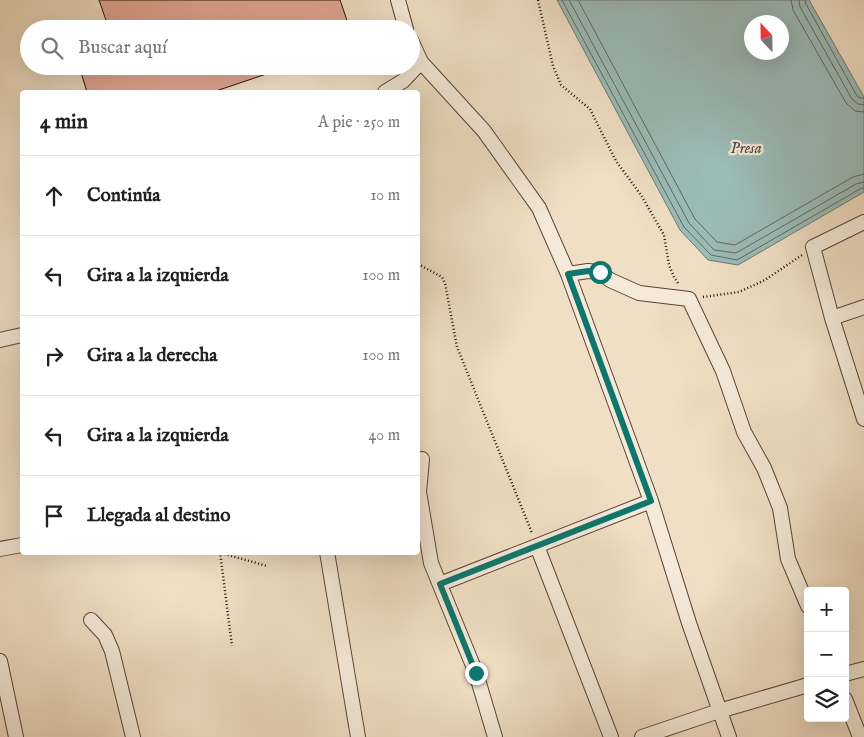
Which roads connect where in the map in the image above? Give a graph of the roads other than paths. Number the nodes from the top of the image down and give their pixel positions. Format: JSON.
{"nodes":[{"id":1,"x":398,"y":0,"type":"edge"},
{"id":2,"x":404,"y":20,"type":"edge"},
{"id":3,"x":421,"y":62,"type":"edge"},
{"id":4,"x":409,"y":75,"type":"edge"},
{"id":5,"x":388,"y":90,"type":"edge"},
{"id":6,"x":864,"y":222,"type":"edge"},
{"id":7,"x":568,"y":274,"type":"junction"},
{"id":8,"x":864,"y":307,"type":"edge"},
{"id":9,"x":832,"y":318,"type":"junction"},
{"id":10,"x":20,"y":335,"type":"edge"},
{"id":11,"x":0,"y":340,"type":"edge"},
{"id":12,"x":864,"y":419,"type":"edge"},
{"id":13,"x":422,"y":459,"type":"dead end"},
{"id":14,"x":420,"y":481,"type":"edge"},
{"id":15,"x":420,"y":498,"type":"edge"},
{"id":16,"x":651,"y":501,"type":"junction"},
{"id":17,"x":20,"y":545,"type":"edge"},
{"id":18,"x":537,"y":546,"type":"junction"},
{"id":19,"x":0,"y":549,"type":"edge"},
{"id":20,"x":327,"y":555,"type":"edge"},
{"id":21,"x":440,"y":584,"type":"junction"},
{"id":22,"x":804,"y":597,"type":"edge"},
{"id":23,"x":91,"y":620,"type":"dead end"},
{"id":24,"x":0,"y":661,"type":"edge"},
{"id":25,"x":864,"y":669,"type":"edge"},
{"id":26,"x":849,"y":673,"type":"edge"},
{"id":27,"x":804,"y":686,"type":"edge"},
{"id":28,"x":849,"y":709,"type":"edge"},
{"id":29,"x":719,"y":711,"type":"junction"},
{"id":30,"x":16,"y":737,"type":"edge"},
{"id":31,"x":133,"y":737,"type":"edge"},
{"id":32,"x":358,"y":737,"type":"edge"},
{"id":33,"x":495,"y":737,"type":"edge"},
{"id":34,"x":611,"y":737,"type":"edge"},
{"id":35,"x":642,"y":737,"type":"edge"},
{"id":36,"x":729,"y":737,"type":"edge"},
{"id":37,"x":860,"y":737,"type":"edge"}],
"edges":[{"from":1,"to":2,"type":"street"},
{"from":3,"to":7,"type":"street"},
{"from":4,"to":5,"type":"street"},
{"from":6,"to":9,"type":"street"},
{"from":7,"to":16,"type":"street"},
{"from":7,"to":22,"type":"street"},
{"from":8,"to":9,"type":"street"},
{"from":9,"to":12,"type":"street"},
{"from":10,"to":11,"type":"street"},
{"from":13,"to":14,"type":"street"},
{"from":15,"to":21,"type":"street"},
{"from":16,"to":18,"type":"street"},
{"from":16,"to":29,"type":"street"},
{"from":17,"to":19,"type":"street"},
{"from":18,"to":21,"type":"street"},
{"from":18,"to":34,"type":"street"},
{"from":20,"to":32,"type":"street"},
{"from":21,"to":33,"type":"street"},
{"from":23,"to":31,"type":"street"},
{"from":24,"to":30,"type":"street"},
{"from":25,"to":26,"type":"street"},
{"from":27,"to":29,"type":"street"},
{"from":28,"to":37,"type":"street"},
{"from":29,"to":35,"type":"street"},
{"from":29,"to":36,"type":"street"}]}
